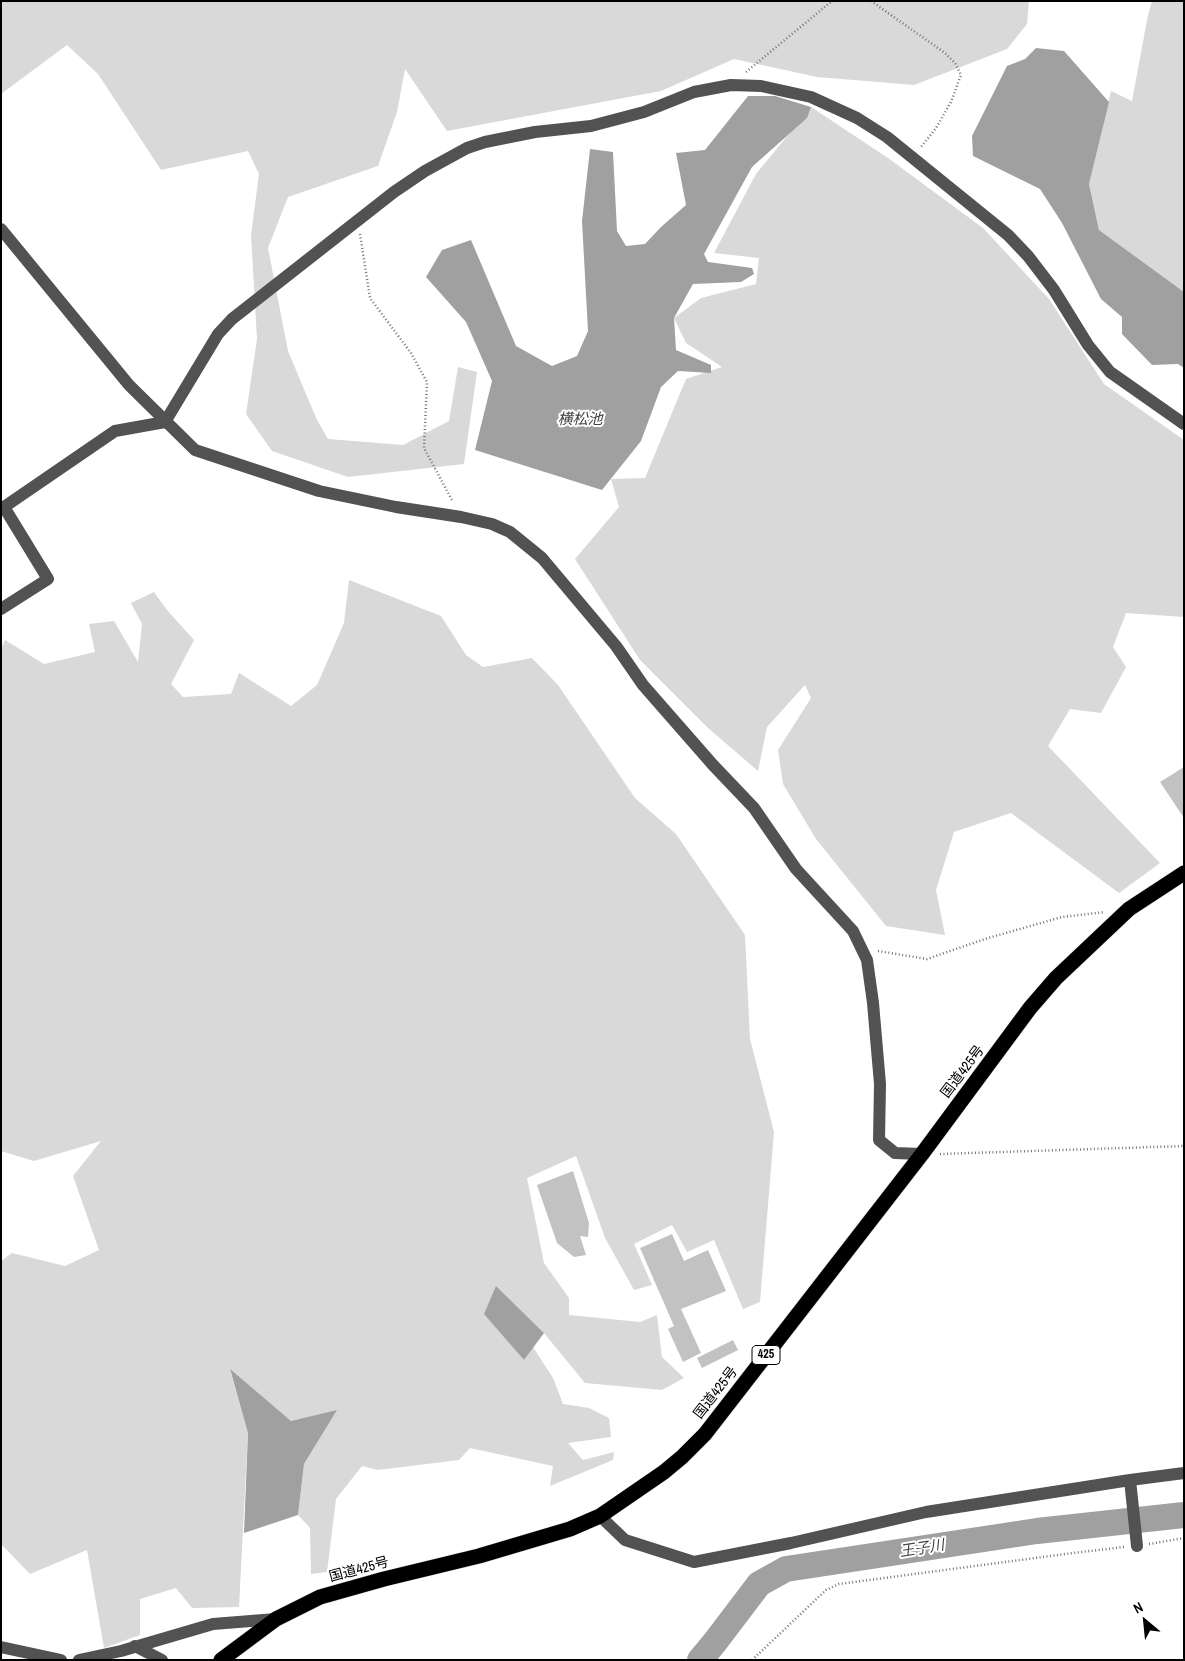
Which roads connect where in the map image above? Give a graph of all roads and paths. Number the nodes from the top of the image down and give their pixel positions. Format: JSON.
{"nodes":[{"id":1,"x":832,"y":1,"type":"edge"},
{"id":2,"x":871,"y":1,"type":"edge"},
{"id":3,"x":731,"y":84,"type":"junction"},
{"id":4,"x":911,"y":156,"type":"junction"},
{"id":5,"x":358,"y":220,"type":"junction"},
{"id":6,"x":1,"y":229,"type":"edge"},
{"id":7,"x":165,"y":422,"type":"junction"},
{"id":8,"x":1184,"y":424,"type":"edge"},
{"id":9,"x":3,"y":508,"type":"edge"},
{"id":10,"x":460,"y":517,"type":"junction"},
{"id":11,"x":1,"y":610,"type":"edge"},
{"id":12,"x":1184,"y":873,"type":"edge"},
{"id":13,"x":1130,"y":909,"type":"junction"},
{"id":14,"x":861,"y":949,"type":"junction"},
{"id":15,"x":1184,"y":1146,"type":"edge"},
{"id":16,"x":922,"y":1154,"type":"junction"},
{"id":17,"x":1184,"y":1473,"type":"edge"},
{"id":18,"x":1131,"y":1486,"type":"junction"},
{"id":19,"x":600,"y":1516,"type":"junction"},
{"id":20,"x":1184,"y":1538,"type":"edge"},
{"id":21,"x":1137,"y":1546,"type":"junction"},
{"id":22,"x":276,"y":1619,"type":"junction"},
{"id":23,"x":135,"y":1646,"type":"junction"},
{"id":24,"x":1,"y":1647,"type":"edge"},
{"id":25,"x":61,"y":1660,"type":"edge"},
{"id":26,"x":79,"y":1660,"type":"edge"},
{"id":27,"x":162,"y":1660,"type":"edge"},
{"id":28,"x":221,"y":1660,"type":"edge"},
{"id":29,"x":752,"y":1660,"type":"edge"}],
"edges":[{"from":1,"to":3,"type":"path"},
{"from":2,"to":4,"type":"path"},
{"from":3,"to":4,"type":"street"},
{"from":3,"to":5,"type":"street"},
{"from":4,"to":8,"type":"street"},
{"from":5,"to":7,"type":"street"},
{"from":5,"to":10,"type":"path"},
{"from":6,"to":7,"type":"street"},
{"from":7,"to":9,"type":"street"},
{"from":7,"to":10,"type":"street"},
{"from":9,"to":11,"type":"street"},
{"from":10,"to":14,"type":"street"},
{"from":12,"to":13,"type":"highway","name":"国道425号","number":"425"},
{"from":13,"to":14,"type":"path"},
{"from":13,"to":16,"type":"highway","name":"国道425号","number":"425"},
{"from":14,"to":16,"type":"street"},
{"from":15,"to":16,"type":"path"},
{"from":16,"to":19,"type":"highway","name":"国道425号","number":"425"},
{"from":17,"to":18,"type":"street"},
{"from":18,"to":19,"type":"street"},
{"from":18,"to":21,"type":"street"},
{"from":19,"to":22,"type":"highway","name":"国道425号","number":"425"},
{"from":20,"to":21,"type":"path"},
{"from":21,"to":29,"type":"path"},
{"from":22,"to":23,"type":"street"},
{"from":22,"to":28,"type":"highway","name":"国道425号","number":"425"},
{"from":23,"to":26,"type":"street"},
{"from":23,"to":27,"type":"street"},
{"from":24,"to":25,"type":"street"}]}
